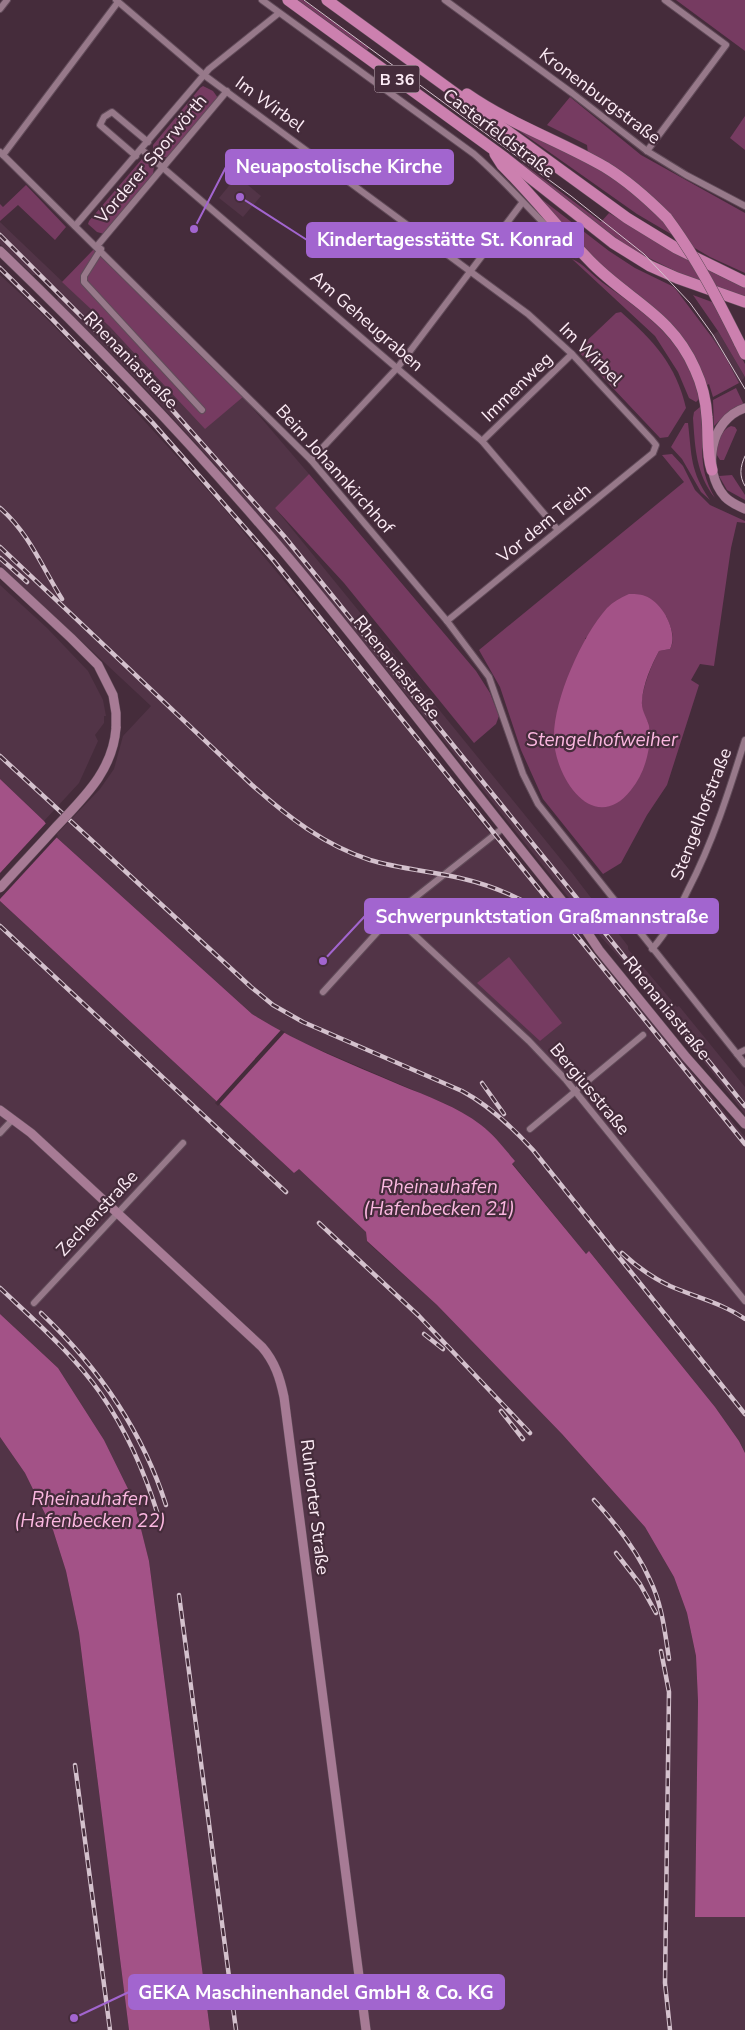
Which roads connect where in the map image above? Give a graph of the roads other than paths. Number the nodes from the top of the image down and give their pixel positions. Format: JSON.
{"nodes":[{"id":1,"x":6,"y":0,"type":"edge"},
{"id":2,"x":262,"y":0,"type":"edge"},
{"id":3,"x":288,"y":0,"type":"edge"},
{"id":4,"x":327,"y":0,"type":"edge"},
{"id":5,"x":445,"y":0,"type":"edge"},
{"id":6,"x":666,"y":0,"type":"edge"},
{"id":7,"x":117,"y":1,"type":"edge"},
{"id":8,"x":0,"y":9,"type":"edge"},
{"id":9,"x":279,"y":12,"type":"junction"},
{"id":10,"x":424,"y":72,"type":"junction"},
{"id":11,"x":204,"y":75,"type":"junction"},
{"id":12,"x":227,"y":91,"type":"junction"},
{"id":13,"x":148,"y":142,"type":"junction"},
{"id":14,"x":492,"y":148,"type":"junction"},
{"id":15,"x":141,"y":150,"type":"junction"},
{"id":16,"x":647,"y":151,"type":"junction"},
{"id":17,"x":2,"y":153,"type":"edge"},
{"id":18,"x":136,"y":156,"type":"junction"},
{"id":19,"x":164,"y":168,"type":"junction"},
{"id":20,"x":522,"y":203,"type":"junction"},
{"id":21,"x":745,"y":206,"type":"edge"},
{"id":22,"x":75,"y":226,"type":"junction"},
{"id":23,"x":99,"y":248,"type":"junction"},
{"id":24,"x":0,"y":251,"type":"edge"},
{"id":25,"x":594,"y":265,"type":"junction"},
{"id":26,"x":471,"y":272,"type":"junction"},
{"id":27,"x":745,"y":282,"type":"edge"},
{"id":28,"x":745,"y":302,"type":"edge"},
{"id":29,"x":572,"y":354,"type":"junction"},
{"id":30,"x":745,"y":354,"type":"edge"},
{"id":31,"x":398,"y":367,"type":"junction"},
{"id":32,"x":745,"y":408,"type":"edge"},
{"id":33,"x":202,"y":410,"type":"dead end"},
{"id":34,"x":482,"y":441,"type":"junction"},
{"id":35,"x":656,"y":445,"type":"joint"},
{"id":36,"x":311,"y":460,"type":"junction"},
{"id":37,"x":712,"y":470,"type":"junction"},
{"id":38,"x":745,"y":509,"type":"edge"},
{"id":39,"x":558,"y":530,"type":"junction"},
{"id":40,"x":0,"y":572,"type":"edge"},
{"id":41,"x":447,"y":621,"type":"junction"},
{"id":42,"x":745,"y":740,"type":"edge"},
{"id":43,"x":503,"y":828,"type":"junction"},
{"id":44,"x":0,"y":888,"type":"edge"},
{"id":45,"x":393,"y":915,"type":"junction"},
{"id":46,"x":652,"y":949,"type":"junction"},
{"id":47,"x":323,"y":992,"type":"dead end"},
{"id":48,"x":643,"y":1035,"type":"dead end"},
{"id":49,"x":745,"y":1050,"type":"edge"},
{"id":50,"x":736,"y":1054,"type":"junction"},
{"id":51,"x":745,"y":1064,"type":"edge"},
{"id":52,"x":575,"y":1092,"type":"junction"},
{"id":53,"x":0,"y":1110,"type":"edge"},
{"id":54,"x":13,"y":1119,"type":"junction"},
{"id":55,"x":745,"y":1124,"type":"edge"},
{"id":56,"x":530,"y":1129,"type":"dead end"},
{"id":57,"x":0,"y":1133,"type":"edge"},
{"id":58,"x":182,"y":1143,"type":"dead end"},
{"id":59,"x":118,"y":1212,"type":"junction"},
{"id":60,"x":745,"y":1300,"type":"edge"},
{"id":61,"x":34,"y":1303,"type":"dead end"},
{"id":62,"x":366,"y":2030,"type":"edge"}],
"edges":[{"from":1,"to":8,"type":"street"},
{"from":2,"to":9,"type":"street","name":"Casterfeldstraße"},
{"from":3,"to":14,"type":"highway","name":"Casterfeldstraße","number":"B 36"},
{"from":4,"to":10,"type":"highway","name":"Casterfeldstraße","number":"B 36"},
{"from":5,"to":16,"type":"street","name":"Kronenburgstraße"},
{"from":6,"to":16,"type":"street"},
{"from":7,"to":11,"type":"street","name":"Im Wirbel"},
{"from":7,"to":17,"type":"street"},
{"from":9,"to":11,"type":"street","name":"Vorderer Sporwörth"},
{"from":9,"to":20,"type":"street","name":"Casterfeldstraße"},
{"from":10,"to":27,"type":"highway","name":"Casterfeldstraße","number":"B 36"},
{"from":10,"to":30,"type":"highway","bridge":true},
{"from":11,"to":12,"type":"street","name":"Im Wirbel"},
{"from":11,"to":13,"type":"street","name":"Vorderer Sporwörth"},
{"from":12,"to":19,"type":"street","name":"Vorderer Sporwörth"},
{"from":12,"to":26,"type":"street","name":"Im Wirbel"},
{"from":13,"to":15,"type":"street","name":"Vorderer Sporwörth"},
{"from":13,"to":18,"type":"street","name":"Vorderer Sporwörth"},
{"from":14,"to":25,"type":"highway"},
{"from":14,"to":28,"type":"highway","name":"Casterfeldstraße","number":"B 36"},
{"from":15,"to":18,"type":"street","name":"Vorderer Sporwörth"},
{"from":15,"to":19,"type":"street","name":"Am Geheugraben"},
{"from":16,"to":21,"type":"street","name":"Kronenburgstraße"},
{"from":17,"to":22,"type":"street","name":"Beim Johannkirchhof"},
{"from":18,"to":22,"type":"street","name":"Vorderer Sporwörth"},
{"from":19,"to":23,"type":"street","name":"Vorderer Sporwörth"},
{"from":19,"to":31,"type":"street","name":"Am Geheugraben"},
{"from":20,"to":25,"type":"street","name":"Casterfeldstraße"},
{"from":20,"to":26,"type":"street"},
{"from":22,"to":23,"type":"street","name":"Beim Johannkirchhof"},
{"from":23,"to":33,"type":"street","name":"Vorderer Sporwörth"},
{"from":23,"to":36,"type":"street","name":"Beim Johannkirchhof"},
{"from":24,"to":43,"type":"street","name":"Rhenaniastraße"},
{"from":25,"to":37,"type":"highway"},
{"from":26,"to":29,"type":"street","name":"Im Wirbel"},
{"from":26,"to":31,"type":"street"},
{"from":29,"to":34,"type":"street","name":"Immenweg"},
{"from":29,"to":35,"type":"street","name":"Im Wirbel"},
{"from":31,"to":34,"type":"street","name":"Am Geheugraben"},
{"from":31,"to":36,"type":"street"},
{"from":32,"to":37,"type":"street"},
{"from":34,"to":39,"type":"street","name":"Am Geheugraben"},
{"from":35,"to":39,"type":"street","name":"Vor dem Teich"},
{"from":36,"to":41,"type":"street","name":"Beim Johannkirchhof"},
{"from":37,"to":38,"type":"street"},
{"from":39,"to":41,"type":"street","name":"Vor dem Teich"},
{"from":40,"to":44,"type":"street","bridge":true},
{"from":41,"to":46,"type":"street","name":"Beim Johannkirchhof"},
{"from":42,"to":46,"type":"street","name":"Stengelhofstraße"},
{"from":43,"to":45,"type":"street"},
{"from":43,"to":55,"type":"street","name":"Rhenaniastraße"},
{"from":45,"to":47,"type":"street"},
{"from":45,"to":52,"type":"street","name":"Bergiusstraße"},
{"from":46,"to":50,"type":"street","name":"Beim Johannkirchhof"},
{"from":48,"to":52,"type":"street"},
{"from":49,"to":50,"type":"street"},
{"from":50,"to":51,"type":"street","name":"Beim Johannkirchhof"},
{"from":52,"to":56,"type":"street"},
{"from":52,"to":60,"type":"street","name":"Bergiusstraße"},
{"from":53,"to":54,"type":"street","name":"Ruhrorter Straße"},
{"from":54,"to":57,"type":"street"},
{"from":54,"to":59,"type":"street","name":"Ruhrorter Straße"},
{"from":58,"to":59,"type":"street","name":"Zechenstraße"},
{"from":59,"to":61,"type":"street","name":"Zechenstraße"},
{"from":59,"to":62,"type":"street","name":"Ruhrorter Straße"}]}
